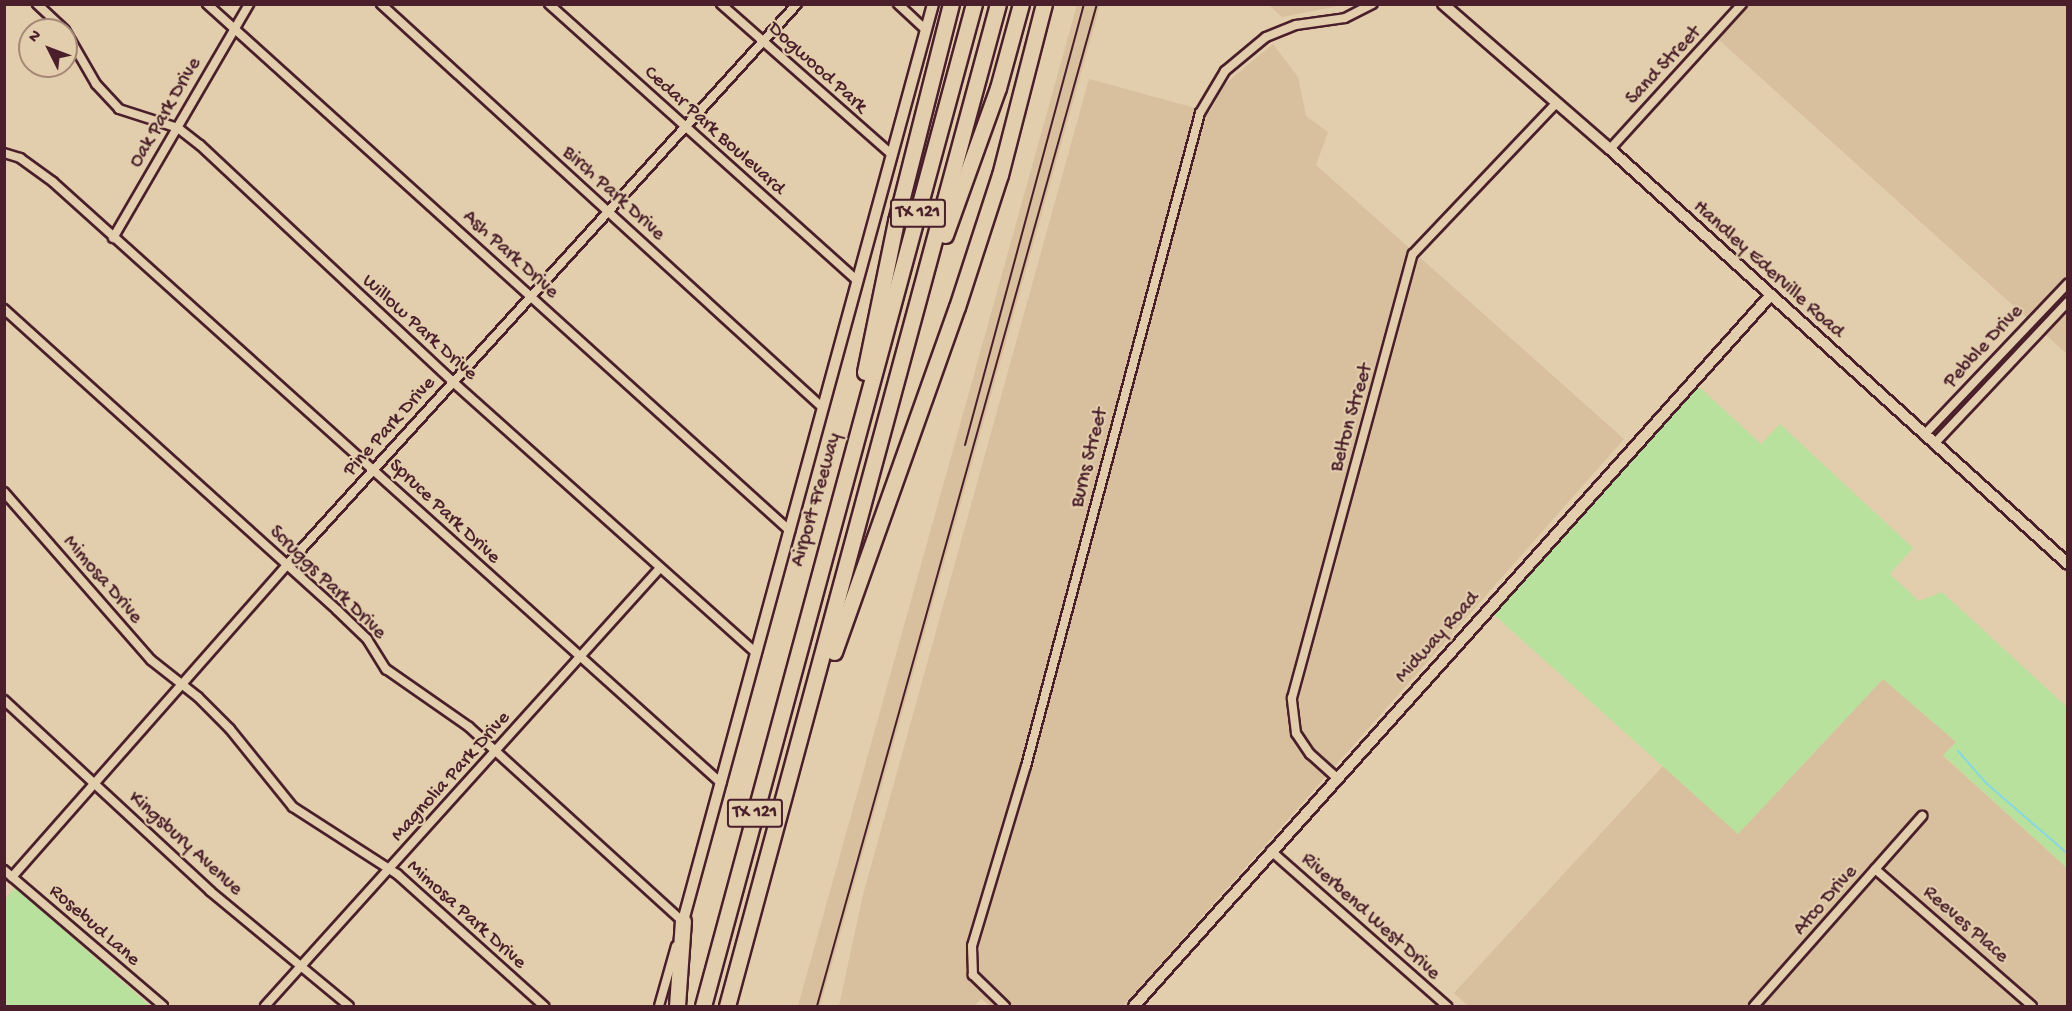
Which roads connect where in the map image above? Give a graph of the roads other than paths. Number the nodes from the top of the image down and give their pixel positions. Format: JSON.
{"nodes":[{"id":1,"x":37,"y":4,"type":"edge"},
{"id":2,"x":207,"y":4,"type":"edge"},
{"id":3,"x":249,"y":4,"type":"edge"},
{"id":4,"x":381,"y":4,"type":"edge"},
{"id":5,"x":549,"y":4,"type":"edge"},
{"id":6,"x":721,"y":4,"type":"edge"},
{"id":7,"x":797,"y":4,"type":"edge"},
{"id":8,"x":898,"y":4,"type":"edge"},
{"id":9,"x":933,"y":4,"type":"edge"},
{"id":10,"x":951,"y":4,"type":"edge"},
{"id":11,"x":974,"y":4,"type":"edge"},
{"id":12,"x":998,"y":4,"type":"edge"},
{"id":13,"x":1021,"y":4,"type":"edge"},
{"id":14,"x":1044,"y":4,"type":"edge"},
{"id":15,"x":1373,"y":4,"type":"edge"},
{"id":16,"x":1443,"y":4,"type":"edge"},
{"id":17,"x":1742,"y":4,"type":"edge"},
{"id":18,"x":52,"y":18,"type":"edge"},
{"id":19,"x":234,"y":29,"type":"junction"},
{"id":20,"x":926,"y":30,"type":"junction"},
{"id":21,"x":762,"y":41,"type":"junction"},
{"id":22,"x":78,"y":53,"type":"edge"},
{"id":23,"x":1557,"y":102,"type":"junction"},
{"id":24,"x":683,"y":127,"type":"junction"},
{"id":25,"x":178,"y":128,"type":"junction"},
{"id":26,"x":1610,"y":149,"type":"junction"},
{"id":27,"x":6,"y":153,"type":"edge"},
{"id":28,"x":892,"y":155,"type":"junction"},
{"id":29,"x":608,"y":211,"type":"junction"},
{"id":30,"x":113,"y":238,"type":"junction"},
{"id":31,"x":858,"y":281,"type":"junction"},
{"id":32,"x":2067,"y":283,"type":"edge"},
{"id":33,"x":1770,"y":296,"type":"junction"},
{"id":34,"x":531,"y":297,"type":"junction"},
{"id":35,"x":2067,"y":302,"type":"edge"},
{"id":36,"x":4,"y":309,"type":"edge"},
{"id":37,"x":911,"y":328,"type":"junction"},
{"id":38,"x":1992,"y":362,"type":"junction"},
{"id":39,"x":2003,"y":371,"type":"junction"},
{"id":40,"x":453,"y":382,"type":"junction"},
{"id":41,"x":1960,"y":396,"type":"junction"},
{"id":42,"x":1971,"y":405,"type":"junction"},
{"id":43,"x":823,"y":408,"type":"junction"},
{"id":44,"x":861,"y":422,"type":"junction"},
{"id":45,"x":1924,"y":435,"type":"junction"},
{"id":46,"x":1934,"y":444,"type":"junction"},
{"id":47,"x":374,"y":469,"type":"junction"},
{"id":48,"x":4,"y":492,"type":"edge"},
{"id":49,"x":790,"y":531,"type":"junction"},
{"id":50,"x":2067,"y":564,"type":"edge"},
{"id":51,"x":287,"y":565,"type":"junction"},
{"id":52,"x":660,"y":568,"type":"junction"},
{"id":53,"x":756,"y":653,"type":"junction"},
{"id":54,"x":581,"y":659,"type":"junction"},
{"id":55,"x":180,"y":684,"type":"junction"},
{"id":56,"x":4,"y":700,"type":"edge"},
{"id":57,"x":800,"y":744,"type":"junction"},
{"id":58,"x":495,"y":753,"type":"junction"},
{"id":59,"x":1337,"y":778,"type":"junction"},
{"id":60,"x":94,"y":783,"type":"junction"},
{"id":61,"x":721,"y":783,"type":"junction"},
{"id":62,"x":1922,"y":816,"type":"dead end"},
{"id":63,"x":1272,"y":851,"type":"junction"},
{"id":64,"x":389,"y":869,"type":"junction"},
{"id":65,"x":1875,"y":869,"type":"junction"},
{"id":66,"x":4,"y":870,"type":"edge"},
{"id":67,"x":12,"y":877,"type":"junction"},
{"id":68,"x":683,"y":921,"type":"junction"},
{"id":69,"x":302,"y":966,"type":"junction"},
{"id":70,"x":163,"y":1006,"type":"edge"},
{"id":71,"x":265,"y":1006,"type":"edge"},
{"id":72,"x":349,"y":1006,"type":"edge"},
{"id":73,"x":544,"y":1006,"type":"edge"},
{"id":74,"x":659,"y":1006,"type":"edge"},
{"id":75,"x":677,"y":1006,"type":"edge"},
{"id":76,"x":703,"y":1006,"type":"edge"},
{"id":77,"x":727,"y":1006,"type":"edge"},
{"id":78,"x":1005,"y":1006,"type":"edge"},
{"id":79,"x":1134,"y":1006,"type":"edge"},
{"id":80,"x":1447,"y":1006,"type":"edge"},
{"id":81,"x":1754,"y":1006,"type":"edge"},
{"id":82,"x":2032,"y":1006,"type":"edge"}],
"edges":[{"from":1,"to":18,"type":"street","name":"Willow Park Drive"},
{"from":2,"to":19,"type":"street","name":"Ash Park Drive"},
{"from":3,"to":19,"type":"street","name":"Oak Park Drive"},
{"from":4,"to":29,"type":"street","name":"Birch Park Drive"},
{"from":5,"to":24,"type":"street","name":"Cedar Park Boulevard"},
{"from":6,"to":21,"type":"street","name":"Dogwood Park"},
{"from":7,"to":21,"type":"street","name":"Pine Park Drive"},
{"from":8,"to":20,"type":"street"},
{"from":9,"to":20,"type":"main road","name":"Airport Freeway"},
{"from":10,"to":44,"type":"highway"},
{"from":11,"to":44,"type":"highway","name":"Airport Freeway","number":"TX 121"},
{"from":12,"to":37,"type":"highway","number":"TX 121"},
{"from":13,"to":37,"type":"highway"},
{"from":14,"to":57,"type":"highway"},
{"from":15,"to":78,"type":"street","name":"Burns Street"},
{"from":16,"to":23,"type":"main road","name":"Handley Ederville Road"},
{"from":17,"to":26,"type":"street","name":"Sand Street"},
{"from":19,"to":25,"type":"street","name":"Oak Park Drive"},
{"from":19,"to":34,"type":"street","name":"Ash Park Drive"},
{"from":20,"to":28,"type":"main road","name":"Airport Freeway"},
{"from":21,"to":24,"type":"street","name":"Pine Park Drive"},
{"from":21,"to":28,"type":"street","name":"Dogwood Park"},
{"from":22,"to":25,"type":"street","name":"Willow Park Drive"},
{"from":23,"to":26,"type":"main road","name":"Handley Ederville Road"},
{"from":23,"to":59,"type":"street","name":"Belton Street"},
{"from":24,"to":29,"type":"street","name":"Pine Park Drive"},
{"from":24,"to":31,"type":"street","name":"Cedar Park Boulevard"},
{"from":25,"to":30,"type":"street","name":"Oak Park Drive"},
{"from":25,"to":40,"type":"street","name":"Willow Park Drive"},
{"from":26,"to":33,"type":"main road","name":"Handley Ederville Road"},
{"from":27,"to":30,"type":"street","name":"Spruce Park Drive"},
{"from":28,"to":31,"type":"main road","name":"Airport Freeway"},
{"from":29,"to":34,"type":"street","name":"Pine Park Drive"},
{"from":29,"to":43,"type":"street","name":"Birch Park Drive"},
{"from":30,"to":47,"type":"street","name":"Spruce Park Drive"},
{"from":31,"to":43,"type":"main road","name":"Airport Freeway"},
{"from":32,"to":38,"type":"street","name":"Pebble Drive"},
{"from":33,"to":45,"type":"main road","name":"Handley Ederville Road"},
{"from":33,"to":59,"type":"main road","name":"Midway Road"},
{"from":34,"to":40,"type":"street","name":"Pine Park Drive"},
{"from":34,"to":49,"type":"street","name":"Ash Park Drive"},
{"from":35,"to":39,"type":"street","name":"Pebble Drive"},
{"from":36,"to":51,"type":"street","name":"Scruggs Park Drive"},
{"from":37,"to":57,"type":"highway","number":"TX 121"},
{"from":38,"to":39,"type":"street"},
{"from":38,"to":41,"type":"street","name":"Pebble Drive"},
{"from":39,"to":42,"type":"street","name":"Pebble Drive"},
{"from":40,"to":47,"type":"street","name":"Pine Park Drive"},
{"from":40,"to":52,"type":"street","name":"Willow Park Drive"},
{"from":41,"to":42,"type":"street"},
{"from":41,"to":45,"type":"street","name":"Pebble Drive"},
{"from":42,"to":46,"type":"street","name":"Pebble Drive"},
{"from":43,"to":49,"type":"main road","name":"Airport Freeway"},
{"from":44,"to":76,"type":"highway","name":"Airport Freeway","number":"TX 121"},
{"from":45,"to":46,"type":"main road","name":"Handley Ederville Road"},
{"from":46,"to":50,"type":"main road","name":"Handley Ederville Road"},
{"from":47,"to":51,"type":"street","name":"Pine Park Drive"},
{"from":47,"to":54,"type":"street","name":"Spruce Park Drive"},
{"from":48,"to":55,"type":"street","name":"Mimosa Drive"},
{"from":49,"to":53,"type":"main road","name":"Airport Freeway"},
{"from":51,"to":55,"type":"street","name":"Pine Park Drive"},
{"from":51,"to":58,"type":"street","name":"Scruggs Park Drive"},
{"from":52,"to":53,"type":"street","name":"Willow Park Drive"},
{"from":52,"to":54,"type":"street","name":"Magnolia Park Drive"},
{"from":53,"to":61,"type":"main road","name":"Airport Freeway"},
{"from":54,"to":58,"type":"street","name":"Magnolia Park Drive"},
{"from":54,"to":61,"type":"street","name":"Spruce Park Drive"},
{"from":55,"to":60,"type":"street","name":"Pine Park Drive"},
{"from":55,"to":64,"type":"street","name":"Mimosa Park Drive"},
{"from":56,"to":60,"type":"street","name":"Kingsbury Avenue"},
{"from":57,"to":77,"type":"highway","number":"TX 121"},
{"from":58,"to":64,"type":"street","name":"Magnolia Park Drive"},
{"from":58,"to":68,"type":"street","name":"Scruggs Park Drive"},
{"from":59,"to":63,"type":"main road","name":"Midway Road"},
{"from":60,"to":67,"type":"street","name":"Pine Park Drive"},
{"from":60,"to":69,"type":"street","name":"Kingsbury Avenue"},
{"from":61,"to":68,"type":"main road","name":"Airport Freeway"},
{"from":62,"to":65,"type":"street","name":"Atco Drive"},
{"from":63,"to":79,"type":"main road","name":"Midway Road"},
{"from":63,"to":80,"type":"street","name":"Riverbend West Drive"},
{"from":64,"to":69,"type":"street","name":"Magnolia Park Drive"},
{"from":64,"to":73,"type":"street","name":"Mimosa Park Drive"},
{"from":65,"to":81,"type":"street","name":"Atco Drive"},
{"from":65,"to":82,"type":"street","name":"Reeves Place"},
{"from":66,"to":67,"type":"street","name":"Rosebud Lane"},
{"from":67,"to":70,"type":"street","name":"Rosebud Lane"},
{"from":68,"to":74,"type":"street"},
{"from":68,"to":75,"type":"highway"},
{"from":69,"to":71,"type":"street","name":"Magnolia Park Drive"},
{"from":69,"to":72,"type":"street","name":"Kingsbury Avenue"}]}
